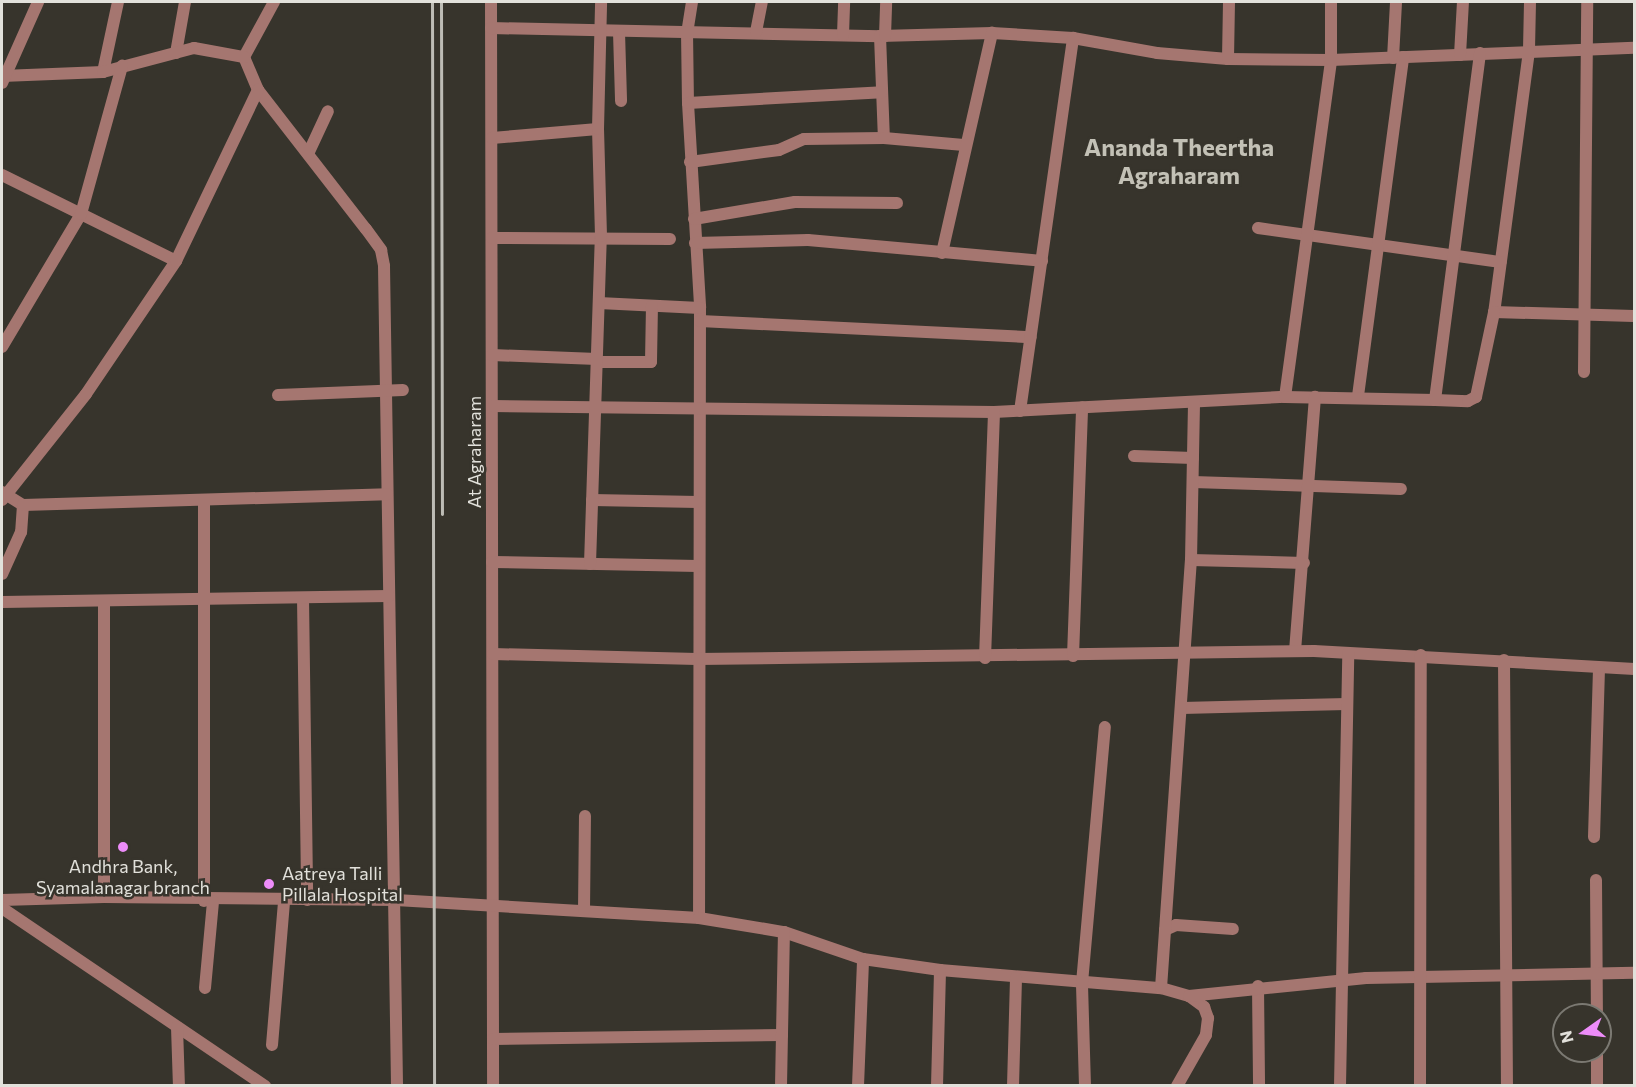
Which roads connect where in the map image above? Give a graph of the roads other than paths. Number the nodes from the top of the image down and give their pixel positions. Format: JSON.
{"nodes":[{"id":1,"x":38,"y":2,"type":"edge"},
{"id":2,"x":118,"y":2,"type":"edge"},
{"id":3,"x":185,"y":2,"type":"edge"},
{"id":4,"x":274,"y":2,"type":"edge"},
{"id":5,"x":491,"y":2,"type":"edge"},
{"id":6,"x":601,"y":2,"type":"edge"},
{"id":7,"x":692,"y":2,"type":"edge"},
{"id":8,"x":762,"y":2,"type":"edge"},
{"id":9,"x":844,"y":2,"type":"edge"},
{"id":10,"x":886,"y":2,"type":"edge"},
{"id":11,"x":1229,"y":2,"type":"edge"},
{"id":12,"x":1331,"y":2,"type":"edge"},
{"id":13,"x":1396,"y":2,"type":"edge"},
{"id":14,"x":1462,"y":2,"type":"edge"},
{"id":15,"x":1530,"y":2,"type":"edge"},
{"id":16,"x":1587,"y":2,"type":"edge"},
{"id":17,"x":491,"y":28,"type":"junction"},
{"id":18,"x":598,"y":32,"type":"junction"},
{"id":19,"x":619,"y":32,"type":"junction"},
{"id":20,"x":687,"y":32,"type":"junction"},
{"id":21,"x":756,"y":32,"type":"junction"},
{"id":22,"x":992,"y":33,"type":"junction"},
{"id":23,"x":843,"y":35,"type":"junction"},
{"id":24,"x":883,"y":36,"type":"junction"},
{"id":25,"x":1073,"y":38,"type":"junction"},
{"id":26,"x":1635,"y":48,"type":"edge"},
{"id":27,"x":1587,"y":50,"type":"junction"},
{"id":28,"x":1529,"y":51,"type":"junction"},
{"id":29,"x":176,"y":53,"type":"junction"},
{"id":30,"x":1480,"y":53,"type":"junction"},
{"id":31,"x":1460,"y":55,"type":"junction"},
{"id":32,"x":244,"y":57,"type":"junction"},
{"id":33,"x":1398,"y":57,"type":"junction"},
{"id":34,"x":1228,"y":59,"type":"junction"},
{"id":35,"x":1331,"y":60,"type":"junction"},
{"id":36,"x":122,"y":66,"type":"junction"},
{"id":37,"x":103,"y":72,"type":"junction"},
{"id":38,"x":3,"y":79,"type":"edge"},
{"id":39,"x":258,"y":90,"type":"junction"},
{"id":40,"x":882,"y":92,"type":"junction"},
{"id":41,"x":621,"y":101,"type":"dead end"},
{"id":42,"x":688,"y":102,"type":"junction"},
{"id":43,"x":328,"y":111,"type":"dead end"},
{"id":44,"x":598,"y":129,"type":"junction"},
{"id":45,"x":492,"y":138,"type":"junction"},
{"id":46,"x":884,"y":138,"type":"junction"},
{"id":47,"x":964,"y":145,"type":"junction"},
{"id":48,"x":308,"y":154,"type":"junction"},
{"id":49,"x":690,"y":162,"type":"junction"},
{"id":50,"x":3,"y":180,"type":"edge"},
{"id":51,"x":897,"y":203,"type":"dead end"},
{"id":52,"x":81,"y":214,"type":"junction"},
{"id":53,"x":694,"y":219,"type":"junction"},
{"id":54,"x":1258,"y":228,"type":"dead end"},
{"id":55,"x":1309,"y":233,"type":"junction"},
{"id":56,"x":601,"y":236,"type":"junction"},
{"id":57,"x":492,"y":238,"type":"junction"},
{"id":58,"x":670,"y":239,"type":"dead end"},
{"id":59,"x":694,"y":243,"type":"junction"},
{"id":60,"x":1378,"y":243,"type":"junction"},
{"id":61,"x":942,"y":253,"type":"junction"},
{"id":62,"x":1453,"y":256,"type":"junction"},
{"id":63,"x":176,"y":261,"type":"junction"},
{"id":64,"x":1042,"y":261,"type":"junction"},
{"id":65,"x":1501,"y":262,"type":"junction"},
{"id":66,"x":599,"y":303,"type":"junction"},
{"id":67,"x":652,"y":306,"type":"junction"},
{"id":68,"x":1497,"y":312,"type":"junction"},
{"id":69,"x":700,"y":314,"type":"junction"},
{"id":70,"x":1584,"y":314,"type":"junction"},
{"id":71,"x":1635,"y":316,"type":"edge"},
{"id":72,"x":1031,"y":337,"type":"junction"},
{"id":73,"x":4,"y":339,"type":"edge"},
{"id":74,"x":492,"y":355,"type":"junction"},
{"id":75,"x":597,"y":360,"type":"junction"},
{"id":76,"x":1584,"y":372,"type":"dead end"},
{"id":77,"x":386,"y":389,"type":"junction"},
{"id":78,"x":403,"y":390,"type":"dead end"},
{"id":79,"x":278,"y":395,"type":"dead end"},
{"id":80,"x":1358,"y":396,"type":"junction"},
{"id":81,"x":1315,"y":397,"type":"junction"},
{"id":82,"x":1286,"y":398,"type":"junction"},
{"id":83,"x":1435,"y":400,"type":"junction"},
{"id":84,"x":1194,"y":403,"type":"junction"},
{"id":85,"x":598,"y":405,"type":"junction"},
{"id":86,"x":492,"y":406,"type":"junction"},
{"id":87,"x":700,"y":407,"type":"junction"},
{"id":88,"x":1082,"y":407,"type":"junction"},
{"id":89,"x":1020,"y":411,"type":"junction"},
{"id":90,"x":994,"y":412,"type":"junction"},
{"id":91,"x":1134,"y":456,"type":"dead end"},
{"id":92,"x":1193,"y":458,"type":"junction"},
{"id":93,"x":1192,"y":482,"type":"junction"},
{"id":94,"x":1309,"y":485,"type":"junction"},
{"id":95,"x":1401,"y":489,"type":"dead end"},
{"id":96,"x":387,"y":494,"type":"junction"},
{"id":97,"x":3,"y":495,"type":"edge"},
{"id":98,"x":204,"y":500,"type":"junction"},
{"id":99,"x":592,"y":500,"type":"junction"},
{"id":100,"x":698,"y":502,"type":"junction"},
{"id":101,"x":23,"y":505,"type":"junction"},
{"id":102,"x":1191,"y":560,"type":"junction"},
{"id":103,"x":492,"y":562,"type":"junction"},
{"id":104,"x":1304,"y":563,"type":"junction"},
{"id":105,"x":590,"y":564,"type":"junction"},
{"id":106,"x":698,"y":566,"type":"junction"},
{"id":107,"x":2,"y":574,"type":"edge"},
{"id":108,"x":389,"y":596,"type":"junction"},
{"id":109,"x":303,"y":598,"type":"junction"},
{"id":110,"x":2,"y":602,"type":"edge"},
{"id":111,"x":104,"y":602,"type":"junction"},
{"id":112,"x":201,"y":602,"type":"junction"},
{"id":113,"x":1184,"y":650,"type":"junction"},
{"id":114,"x":1294,"y":651,"type":"junction"},
{"id":115,"x":1348,"y":653,"type":"junction"},
{"id":116,"x":493,"y":654,"type":"junction"},
{"id":117,"x":1421,"y":655,"type":"junction"},
{"id":118,"x":1073,"y":656,"type":"junction"},
{"id":119,"x":985,"y":658,"type":"junction"},
{"id":120,"x":697,"y":659,"type":"junction"},
{"id":121,"x":1504,"y":660,"type":"junction"},
{"id":122,"x":1599,"y":668,"type":"junction"},
{"id":123,"x":1635,"y":669,"type":"edge"},
{"id":124,"x":1347,"y":704,"type":"junction"},
{"id":125,"x":1182,"y":708,"type":"junction"},
{"id":126,"x":1105,"y":727,"type":"dead end"},
{"id":127,"x":585,"y":816,"type":"dead end"},
{"id":128,"x":1594,"y":837,"type":"dead end"},
{"id":129,"x":1596,"y":880,"type":"dead end"},
{"id":130,"x":104,"y":897,"type":"junction"},
{"id":131,"x":2,"y":900,"type":"edge"},
{"id":132,"x":307,"y":900,"type":"junction"},
{"id":133,"x":396,"y":900,"type":"junction"},
{"id":134,"x":208,"y":901,"type":"junction"},
{"id":135,"x":284,"y":901,"type":"junction"},
{"id":136,"x":492,"y":903,"type":"junction"},
{"id":137,"x":2,"y":908,"type":"edge"},
{"id":138,"x":584,"y":910,"type":"junction"},
{"id":139,"x":699,"y":918,"type":"junction"},
{"id":140,"x":1233,"y":929,"type":"dead end"},
{"id":141,"x":1165,"y":930,"type":"junction"},
{"id":142,"x":784,"y":932,"type":"junction"},
{"id":143,"x":863,"y":959,"type":"junction"},
{"id":144,"x":940,"y":970,"type":"junction"},
{"id":145,"x":1635,"y":973,"type":"edge"},
{"id":146,"x":1597,"y":974,"type":"junction"},
{"id":147,"x":1504,"y":976,"type":"junction"},
{"id":148,"x":1420,"y":977,"type":"junction"},
{"id":149,"x":1016,"y":978,"type":"junction"},
{"id":150,"x":1339,"y":980,"type":"junction"},
{"id":151,"x":1082,"y":983,"type":"junction"},
{"id":152,"x":1258,"y":986,"type":"junction"},
{"id":153,"x":205,"y":988,"type":"dead end"},
{"id":154,"x":1161,"y":988,"type":"junction"},
{"id":155,"x":1189,"y":996,"type":"junction"},
{"id":156,"x":1597,"y":1003,"type":"edge"},
{"id":157,"x":177,"y":1027,"type":"junction"},
{"id":158,"x":782,"y":1035,"type":"junction"},
{"id":159,"x":493,"y":1039,"type":"junction"},
{"id":160,"x":272,"y":1045,"type":"dead end"},
{"id":161,"x":1597,"y":1063,"type":"edge"},
{"id":162,"x":179,"y":1086,"type":"edge"},
{"id":163,"x":265,"y":1086,"type":"edge"},
{"id":164,"x":397,"y":1086,"type":"edge"},
{"id":165,"x":493,"y":1086,"type":"edge"},
{"id":166,"x":782,"y":1086,"type":"edge"},
{"id":167,"x":858,"y":1086,"type":"edge"},
{"id":168,"x":937,"y":1086,"type":"edge"},
{"id":169,"x":1013,"y":1086,"type":"edge"},
{"id":170,"x":1085,"y":1086,"type":"edge"},
{"id":171,"x":1177,"y":1086,"type":"edge"},
{"id":172,"x":1259,"y":1086,"type":"edge"},
{"id":173,"x":1340,"y":1086,"type":"edge"},
{"id":174,"x":1420,"y":1086,"type":"edge"},
{"id":175,"x":1507,"y":1086,"type":"edge"},
{"id":176,"x":1597,"y":1086,"type":"edge"}],
"edges":[{"from":1,"to":38,"type":"street"},
{"from":2,"to":37,"type":"street"},
{"from":3,"to":29,"type":"street"},
{"from":4,"to":32,"type":"street"},
{"from":5,"to":17,"type":"street","name":"At Agraharam"},
{"from":6,"to":18,"type":"street"},
{"from":7,"to":20,"type":"street"},
{"from":8,"to":21,"type":"street"},
{"from":9,"to":23,"type":"street"},
{"from":10,"to":24,"type":"street"},
{"from":11,"to":34,"type":"street"},
{"from":12,"to":35,"type":"street"},
{"from":13,"to":33,"type":"street"},
{"from":14,"to":31,"type":"street"},
{"from":15,"to":28,"type":"street"},
{"from":16,"to":27,"type":"street"},
{"from":17,"to":18,"type":"street"},
{"from":17,"to":45,"type":"street","name":"At Agraharam"},
{"from":18,"to":19,"type":"street"},
{"from":18,"to":44,"type":"street"},
{"from":19,"to":20,"type":"street"},
{"from":19,"to":41,"type":"street"},
{"from":20,"to":21,"type":"street"},
{"from":20,"to":42,"type":"street"},
{"from":21,"to":23,"type":"street"},
{"from":22,"to":24,"type":"street"},
{"from":22,"to":25,"type":"street"},
{"from":22,"to":47,"type":"street"},
{"from":23,"to":24,"type":"street"},
{"from":24,"to":40,"type":"street"},
{"from":25,"to":34,"type":"street"},
{"from":25,"to":64,"type":"street"},
{"from":26,"to":27,"type":"street"},
{"from":27,"to":28,"type":"street"},
{"from":27,"to":70,"type":"street"},
{"from":28,"to":30,"type":"street"},
{"from":28,"to":65,"type":"street"},
{"from":29,"to":32,"type":"street"},
{"from":29,"to":36,"type":"street"},
{"from":30,"to":31,"type":"street"},
{"from":30,"to":62,"type":"street"},
{"from":31,"to":33,"type":"street"},
{"from":32,"to":39,"type":"street"},
{"from":33,"to":35,"type":"street"},
{"from":33,"to":60,"type":"street"},
{"from":34,"to":35,"type":"street"},
{"from":35,"to":55,"type":"street"},
{"from":36,"to":37,"type":"street"},
{"from":36,"to":52,"type":"street"},
{"from":37,"to":38,"type":"street"},
{"from":39,"to":48,"type":"street"},
{"from":39,"to":63,"type":"street"},
{"from":40,"to":42,"type":"street"},
{"from":40,"to":46,"type":"street"},
{"from":42,"to":49,"type":"street"},
{"from":43,"to":48,"type":"street"},
{"from":44,"to":45,"type":"street"},
{"from":44,"to":56,"type":"street"},
{"from":45,"to":57,"type":"street","name":"At Agraharam"},
{"from":46,"to":47,"type":"street"},
{"from":46,"to":49,"type":"street"},
{"from":47,"to":61,"type":"street"},
{"from":48,"to":77,"type":"street"},
{"from":49,"to":53,"type":"street"},
{"from":50,"to":52,"type":"street"},
{"from":51,"to":53,"type":"street"},
{"from":52,"to":63,"type":"street"},
{"from":52,"to":73,"type":"street"},
{"from":53,"to":59,"type":"street"},
{"from":54,"to":55,"type":"street"},
{"from":55,"to":60,"type":"street"},
{"from":55,"to":82,"type":"street"},
{"from":56,"to":57,"type":"street"},
{"from":56,"to":58,"type":"street"},
{"from":56,"to":66,"type":"street"},
{"from":57,"to":74,"type":"street","name":"At Agraharam"},
{"from":59,"to":61,"type":"street"},
{"from":59,"to":69,"type":"street"},
{"from":60,"to":62,"type":"street"},
{"from":60,"to":80,"type":"street"},
{"from":61,"to":64,"type":"street"},
{"from":62,"to":65,"type":"street"},
{"from":62,"to":83,"type":"street"},
{"from":63,"to":97,"type":"street"},
{"from":64,"to":72,"type":"street"},
{"from":65,"to":68,"type":"street"},
{"from":66,"to":67,"type":"street"},
{"from":66,"to":75,"type":"street"},
{"from":67,"to":69,"type":"street"},
{"from":67,"to":75,"type":"street"},
{"from":68,"to":70,"type":"street"},
{"from":68,"to":83,"type":"street"},
{"from":69,"to":72,"type":"street"},
{"from":69,"to":87,"type":"street"},
{"from":70,"to":71,"type":"street"},
{"from":70,"to":76,"type":"street"},
{"from":72,"to":89,"type":"street"},
{"from":74,"to":75,"type":"street"},
{"from":74,"to":86,"type":"street","name":"At Agraharam"},
{"from":75,"to":85,"type":"street"},
{"from":77,"to":78,"type":"street"},
{"from":77,"to":79,"type":"street"},
{"from":77,"to":96,"type":"street"},
{"from":80,"to":81,"type":"street"},
{"from":80,"to":83,"type":"street"},
{"from":81,"to":82,"type":"street"},
{"from":81,"to":94,"type":"street"},
{"from":82,"to":84,"type":"street"},
{"from":84,"to":88,"type":"street"},
{"from":84,"to":92,"type":"street"},
{"from":85,"to":86,"type":"street"},
{"from":85,"to":87,"type":"street"},
{"from":85,"to":99,"type":"street"},
{"from":86,"to":103,"type":"street","name":"At Agraharam"},
{"from":87,"to":90,"type":"street"},
{"from":87,"to":100,"type":"street"},
{"from":88,"to":89,"type":"street"},
{"from":88,"to":118,"type":"street"},
{"from":89,"to":90,"type":"street"},
{"from":90,"to":119,"type":"street"},
{"from":91,"to":92,"type":"street"},
{"from":92,"to":93,"type":"street"},
{"from":93,"to":94,"type":"street"},
{"from":93,"to":102,"type":"street"},
{"from":94,"to":95,"type":"street"},
{"from":94,"to":104,"type":"street"},
{"from":96,"to":98,"type":"street"},
{"from":96,"to":108,"type":"street"},
{"from":97,"to":101,"type":"street"},
{"from":98,"to":101,"type":"street"},
{"from":98,"to":112,"type":"street"},
{"from":99,"to":100,"type":"street"},
{"from":99,"to":105,"type":"street"},
{"from":100,"to":106,"type":"street"},
{"from":101,"to":107,"type":"street"},
{"from":102,"to":104,"type":"street"},
{"from":102,"to":113,"type":"street"},
{"from":103,"to":105,"type":"street"},
{"from":103,"to":116,"type":"street","name":"At Agraharam"},
{"from":104,"to":114,"type":"street"},
{"from":105,"to":106,"type":"street"},
{"from":106,"to":120,"type":"street"},
{"from":108,"to":109,"type":"street"},
{"from":108,"to":133,"type":"street"},
{"from":109,"to":112,"type":"street"},
{"from":109,"to":132,"type":"street"},
{"from":110,"to":111,"type":"street"},
{"from":111,"to":112,"type":"street"},
{"from":111,"to":130,"type":"street"},
{"from":112,"to":134,"type":"street"},
{"from":113,"to":114,"type":"street"},
{"from":113,"to":118,"type":"street"},
{"from":113,"to":125,"type":"street"},
{"from":114,"to":115,"type":"street"},
{"from":115,"to":117,"type":"street"},
{"from":115,"to":124,"type":"street"},
{"from":116,"to":120,"type":"street"},
{"from":116,"to":136,"type":"street","name":"At Agraharam"},
{"from":117,"to":121,"type":"street"},
{"from":117,"to":148,"type":"street"},
{"from":118,"to":119,"type":"street"},
{"from":119,"to":120,"type":"street"},
{"from":120,"to":139,"type":"street"},
{"from":121,"to":122,"type":"street"},
{"from":121,"to":147,"type":"street"},
{"from":122,"to":123,"type":"street"},
{"from":122,"to":128,"type":"street"},
{"from":124,"to":125,"type":"street"},
{"from":124,"to":150,"type":"street"},
{"from":125,"to":141,"type":"street"},
{"from":126,"to":151,"type":"street"},
{"from":127,"to":138,"type":"street"},
{"from":129,"to":146,"type":"street"},
{"from":130,"to":131,"type":"street"},
{"from":130,"to":134,"type":"street"},
{"from":132,"to":133,"type":"street"},
{"from":132,"to":135,"type":"street"},
{"from":133,"to":136,"type":"street"},
{"from":133,"to":164,"type":"street"},
{"from":134,"to":135,"type":"street"},
{"from":134,"to":153,"type":"street"},
{"from":135,"to":160,"type":"street"},
{"from":136,"to":138,"type":"street"},
{"from":136,"to":159,"type":"street","name":"At Agraharam"},
{"from":137,"to":157,"type":"street"},
{"from":138,"to":139,"type":"street"},
{"from":139,"to":142,"type":"street"},
{"from":140,"to":141,"type":"street"},
{"from":141,"to":154,"type":"street"},
{"from":142,"to":143,"type":"street"},
{"from":142,"to":158,"type":"street"},
{"from":143,"to":144,"type":"street"},
{"from":143,"to":167,"type":"street"},
{"from":144,"to":149,"type":"street"},
{"from":144,"to":168,"type":"street"},
{"from":145,"to":146,"type":"street"},
{"from":146,"to":147,"type":"street"},
{"from":146,"to":156,"type":"street"},
{"from":147,"to":148,"type":"street"},
{"from":147,"to":175,"type":"street"},
{"from":148,"to":150,"type":"street"},
{"from":148,"to":174,"type":"street"},
{"from":149,"to":151,"type":"street"},
{"from":149,"to":169,"type":"street"},
{"from":150,"to":152,"type":"street"},
{"from":150,"to":173,"type":"street"},
{"from":151,"to":154,"type":"street"},
{"from":151,"to":170,"type":"street"},
{"from":152,"to":155,"type":"street"},
{"from":152,"to":172,"type":"street"},
{"from":154,"to":155,"type":"street"},
{"from":155,"to":171,"type":"street"},
{"from":157,"to":162,"type":"street"},
{"from":157,"to":163,"type":"street"},
{"from":158,"to":159,"type":"street"},
{"from":158,"to":166,"type":"street"},
{"from":159,"to":165,"type":"street","name":"At Agraharam"},
{"from":161,"to":176,"type":"street"}]}
